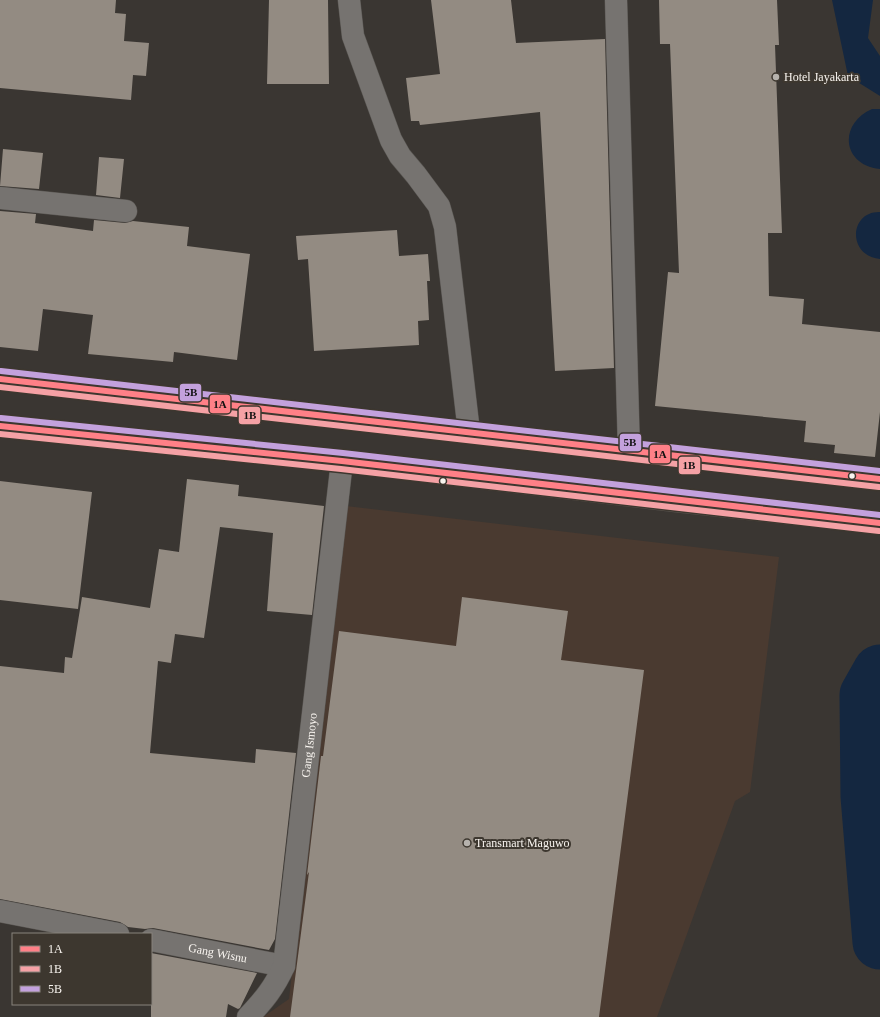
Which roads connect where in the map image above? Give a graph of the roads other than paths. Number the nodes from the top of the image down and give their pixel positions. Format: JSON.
{"nodes":[{"id":1,"x":349,"y":0,"type":"edge"},
{"id":2,"x":616,"y":0,"type":"edge"},
{"id":3,"x":0,"y":198,"type":"edge"},
{"id":4,"x":126,"y":211,"type":"dead end"},
{"id":5,"x":0,"y":379,"type":"edge"},
{"id":6,"x":0,"y":426,"type":"edge"},
{"id":7,"x":470,"y":432,"type":"junction"},
{"id":8,"x":629,"y":451,"type":"junction"},
{"id":9,"x":342,"y":461,"type":"junction"},
{"id":10,"x":880,"y":479,"type":"edge"},
{"id":11,"x":880,"y":523,"type":"edge"},
{"id":12,"x":0,"y":911,"type":"edge"},
{"id":13,"x":113,"y":933,"type":"edge"},
{"id":14,"x":152,"y":940,"type":"edge"},
{"id":15,"x":284,"y":966,"type":"junction"},
{"id":16,"x":248,"y":1017,"type":"edge"}],
"edges":[{"from":1,"to":7,"type":"street"},
{"from":2,"to":8,"type":"street"},
{"from":3,"to":4,"type":"street"},
{"from":5,"to":7,"type":"highway"},
{"from":6,"to":9,"type":"highway"},
{"from":7,"to":8,"type":"highway"},
{"from":8,"to":10,"type":"highway"},
{"from":9,"to":11,"type":"highway"},
{"from":9,"to":15,"type":"street","name":"Gang Ismoyo"},
{"from":12,"to":13,"type":"street"},
{"from":14,"to":15,"type":"street","name":"Gang Wisnu"},
{"from":15,"to":16,"type":"street","name":"Gang Ismoyo"}]}
